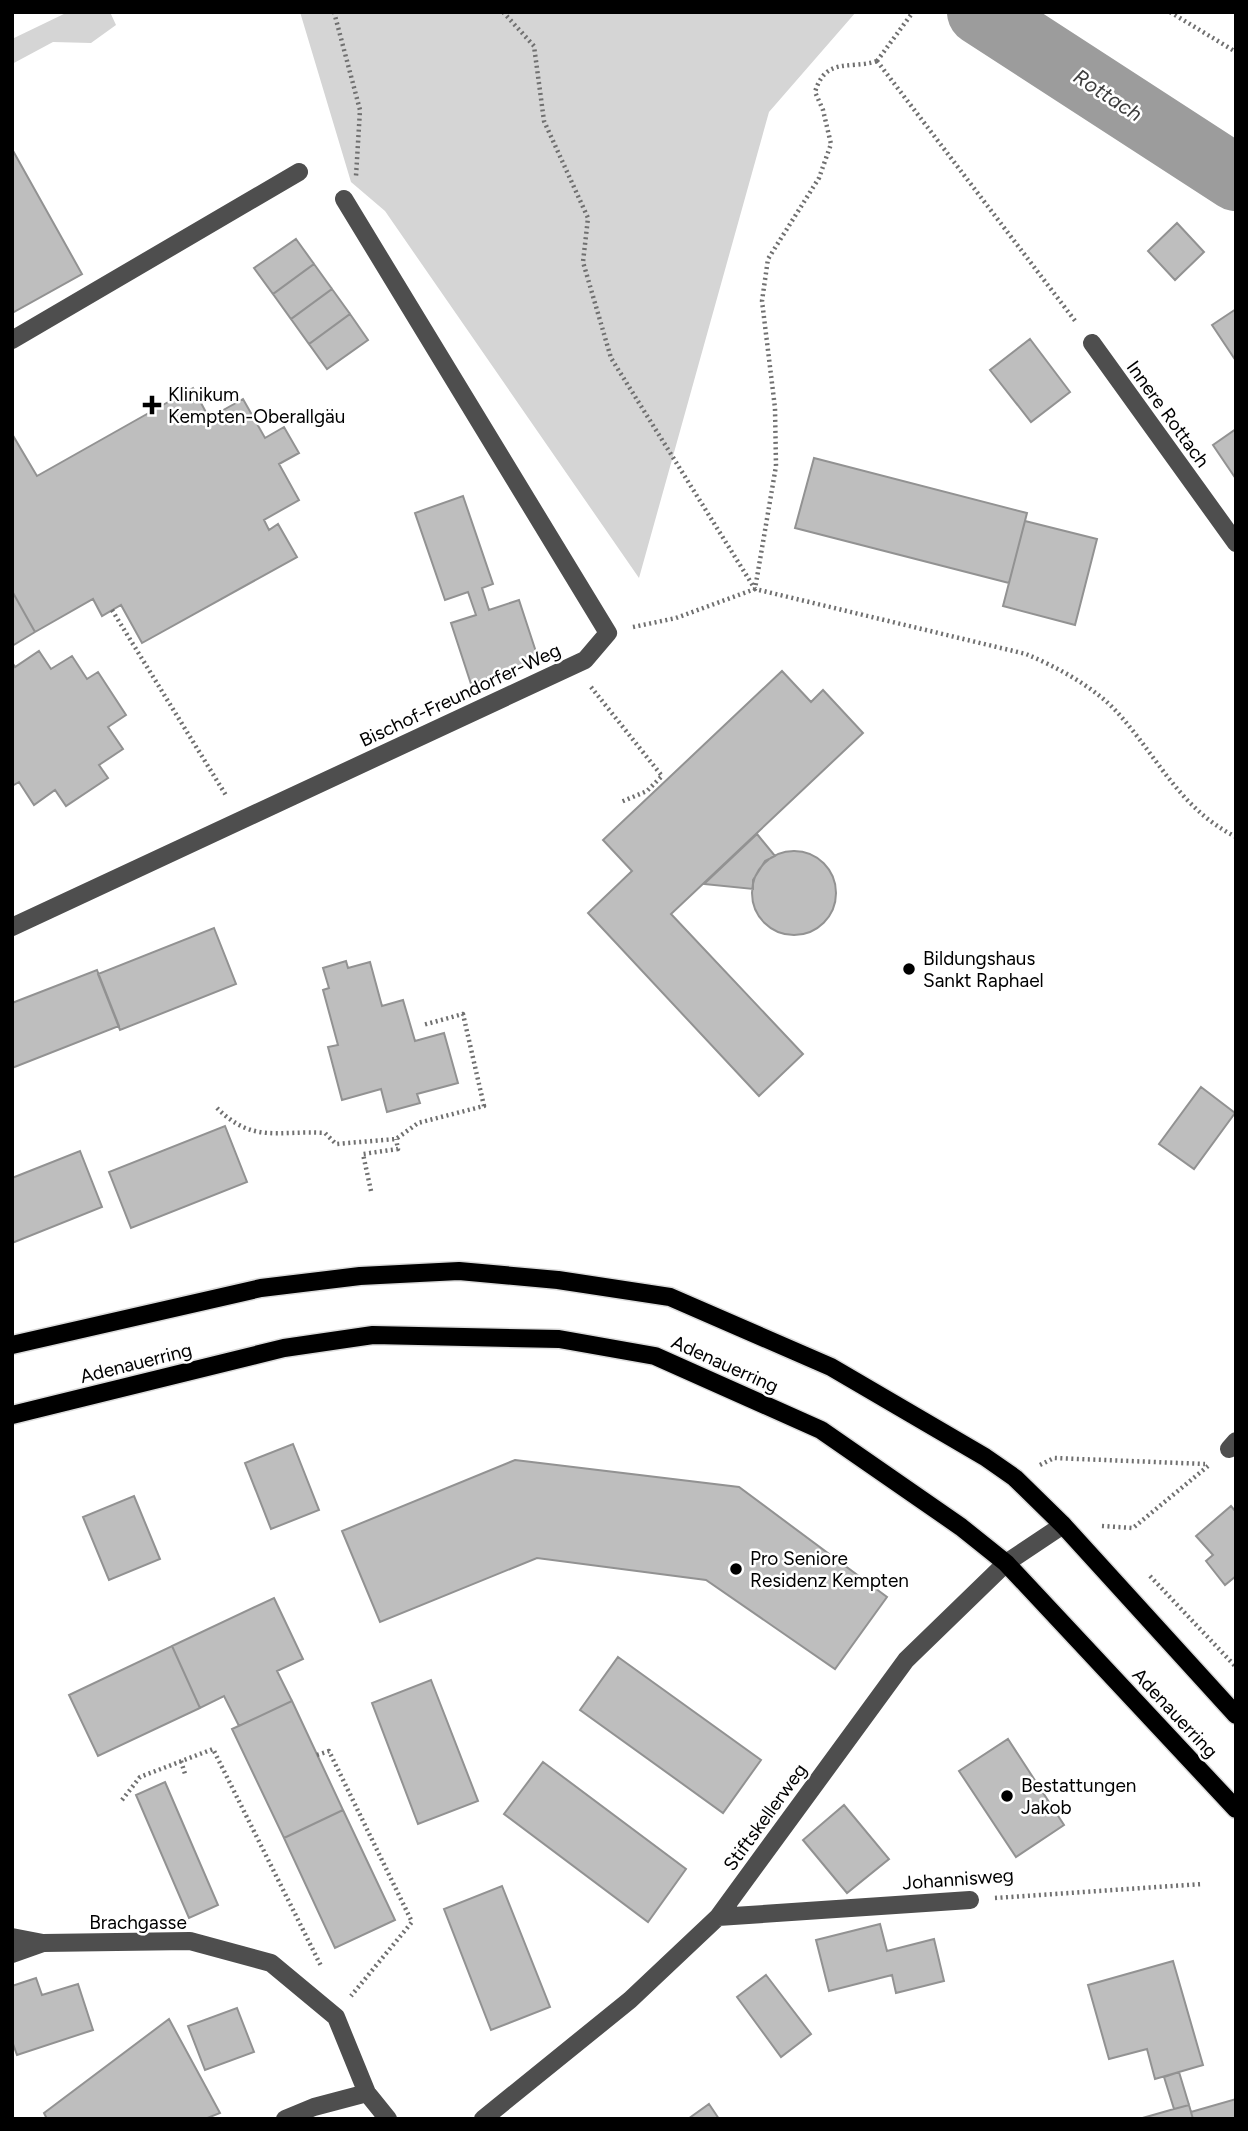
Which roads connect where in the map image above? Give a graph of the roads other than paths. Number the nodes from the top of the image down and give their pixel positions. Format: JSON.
{"nodes":[{"id":1,"x":299,"y":172,"type":"dead end"},
{"id":2,"x":344,"y":199,"type":"dead end"},
{"id":3,"x":12,"y":340,"type":"edge"},
{"id":4,"x":1092,"y":343,"type":"road end"},
{"id":5,"x":1236,"y":542,"type":"edge"},
{"id":6,"x":12,"y":927,"type":"edge"},
{"id":7,"x":12,"y":1345,"type":"edge"},
{"id":8,"x":12,"y":1415,"type":"edge"},
{"id":9,"x":1063,"y":1525,"type":"junction"},
{"id":10,"x":1006,"y":1563,"type":"junction"},
{"id":11,"x":1236,"y":1715,"type":"edge"},
{"id":12,"x":1236,"y":1809,"type":"edge"},
{"id":13,"x":970,"y":1900,"type":"road end"},
{"id":14,"x":718,"y":1917,"type":"junction"},
{"id":15,"x":12,"y":1937,"type":"edge"},
{"id":16,"x":43,"y":1943,"type":"junction"},
{"id":17,"x":12,"y":1954,"type":"edge"},
{"id":18,"x":367,"y":2093,"type":"junction"},
{"id":19,"x":285,"y":2119,"type":"edge"},
{"id":20,"x":388,"y":2119,"type":"edge"},
{"id":21,"x":483,"y":2119,"type":"edge"}],
"edges":[{"from":1,"to":3,"type":"street"},
{"from":2,"to":6,"type":"street","name":"Bischof-Freundorfer-Weg"},
{"from":4,"to":5,"type":"street","name":"Innere Rottach"},
{"from":7,"to":9,"type":"main road","name":"Adenauerring"},
{"from":8,"to":10,"type":"main road","name":"Adenauerring"},
{"from":9,"to":10,"type":"street","name":"Stiftskellerweg"},
{"from":9,"to":11,"type":"main road","name":"Adenauerring"},
{"from":10,"to":12,"type":"main road","name":"Adenauerring"},
{"from":10,"to":14,"type":"street","name":"Stiftskellerweg"},
{"from":13,"to":14,"type":"street","name":"Johannisweg"},
{"from":14,"to":21,"type":"street","name":"Stiftskellerweg"},
{"from":15,"to":16,"type":"street","name":"Brachgasse"},
{"from":16,"to":17,"type":"street"},
{"from":16,"to":18,"type":"street","name":"Brachgasse"},
{"from":18,"to":19,"type":"street"},
{"from":18,"to":20,"type":"street","name":"Brachgasse"}]}
